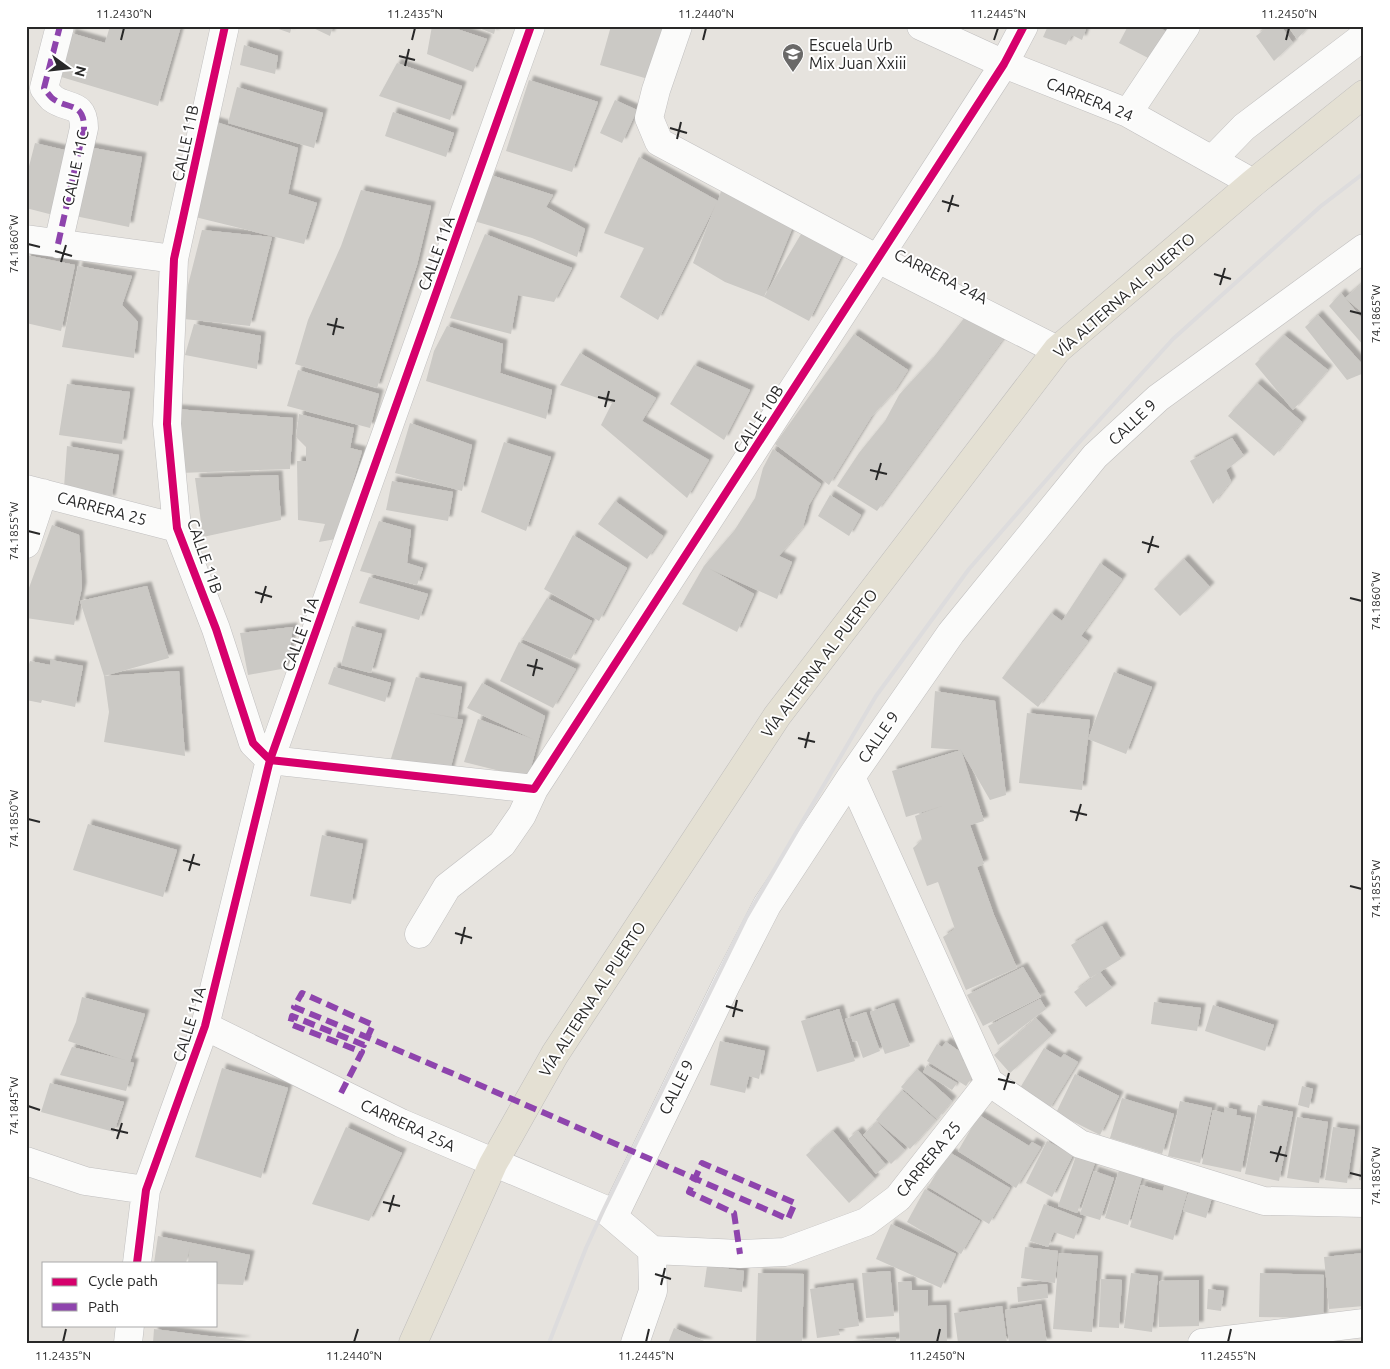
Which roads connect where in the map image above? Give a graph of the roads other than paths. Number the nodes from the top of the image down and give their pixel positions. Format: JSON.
{"nodes":[{"id":1,"x":60,"y":26,"type":"edge"},
{"id":2,"x":225,"y":26,"type":"edge"},
{"id":3,"x":531,"y":26,"type":"edge"},
{"id":4,"x":678,"y":26,"type":"edge"},
{"id":5,"x":921,"y":26,"type":"edge"},
{"id":6,"x":1024,"y":26,"type":"edge"},
{"id":7,"x":1186,"y":26,"type":"edge"},
{"id":8,"x":1364,"y":36,"type":"edge"},
{"id":9,"x":1004,"y":64,"type":"junction"},
{"id":10,"x":1364,"y":94,"type":"edge"},
{"id":11,"x":1128,"y":112,"type":"junction"},
{"id":12,"x":1212,"y":160,"type":"junction"},
{"id":13,"x":1253,"y":183,"type":"junction"},
{"id":14,"x":26,"y":239,"type":"edge"},
{"id":15,"x":58,"y":244,"type":"junction"},
{"id":16,"x":1364,"y":248,"type":"edge"},
{"id":17,"x":174,"y":259,"type":"junction"},
{"id":18,"x":878,"y":259,"type":"junction"},
{"id":19,"x":1057,"y":350,"type":"junction"},
{"id":20,"x":35,"y":491,"type":"edge"},
{"id":21,"x":178,"y":528,"type":"junction"},
{"id":22,"x":26,"y":544,"type":"edge"},
{"id":23,"x":270,"y":760,"type":"junction"},
{"id":24,"x":851,"y":776,"type":"junction"},
{"id":25,"x":534,"y":789,"type":"junction"},
{"id":26,"x":419,"y":934,"type":"dead end"},
{"id":27,"x":205,"y":1026,"type":"junction"},
{"id":28,"x":989,"y":1082,"type":"junction"},
{"id":29,"x":26,"y":1161,"type":"edge"},
{"id":30,"x":493,"y":1164,"type":"junction"},
{"id":31,"x":146,"y":1190,"type":"junction"},
{"id":32,"x":1364,"y":1203,"type":"edge"},
{"id":33,"x":614,"y":1216,"type":"junction"},
{"id":34,"x":652,"y":1250,"type":"junction"},
{"id":35,"x":137,"y":1262,"type":"edge"},
{"id":36,"x":1364,"y":1322,"type":"edge"},
{"id":37,"x":130,"y":1326,"type":"edge"},
{"id":38,"x":128,"y":1343,"type":"edge"},
{"id":39,"x":413,"y":1343,"type":"edge"},
{"id":40,"x":635,"y":1343,"type":"edge"},
{"id":41,"x":1202,"y":1343,"type":"edge"}],
"edges":[{"from":1,"to":15,"type":"street","name":"CALLE 11C"},
{"from":2,"to":17,"type":"street","name":"CALLE 11B"},
{"from":3,"to":23,"type":"street","name":"CALLE 11A"},
{"from":4,"to":18,"type":"street","name":"CARRERA 24A"},
{"from":5,"to":9,"type":"street","name":"CARRERA 24"},
{"from":6,"to":9,"type":"street","name":"CALLE 10B"},
{"from":7,"to":11,"type":"street"},
{"from":8,"to":12,"type":"street"},
{"from":9,"to":11,"type":"street","name":"CARRERA 24"},
{"from":9,"to":18,"type":"street","name":"CALLE 10B"},
{"from":10,"to":13,"type":"main road","name":"VÍA ALTERNA AL PUERTO"},
{"from":11,"to":12,"type":"street","name":"CARRERA 24"},
{"from":12,"to":13,"type":"street","name":"CARRERA 24"},
{"from":13,"to":19,"type":"main road","name":"VÍA ALTERNA AL PUERTO"},
{"from":14,"to":15,"type":"street"},
{"from":15,"to":17,"type":"street"},
{"from":16,"to":24,"type":"street","name":"CALLE 9"},
{"from":17,"to":21,"type":"street","name":"CALLE 11B"},
{"from":18,"to":19,"type":"street","name":"CARRERA 24A"},
{"from":18,"to":25,"type":"street","name":"CALLE 10B"},
{"from":19,"to":30,"type":"main road","name":"VÍA ALTERNA AL PUERTO"},
{"from":20,"to":21,"type":"street","name":"CARRERA 25"},
{"from":20,"to":22,"type":"street"},
{"from":21,"to":23,"type":"street","name":"CALLE 11B"},
{"from":23,"to":25,"type":"street"},
{"from":23,"to":27,"type":"street","name":"CALLE 11A"},
{"from":24,"to":28,"type":"street"},
{"from":24,"to":33,"type":"street","name":"CALLE 9"},
{"from":25,"to":26,"type":"street","name":"CALLE 10B"},
{"from":27,"to":30,"type":"street","name":"CARRERA 25A"},
{"from":27,"to":31,"type":"street","name":"CALLE 11A"},
{"from":28,"to":32,"type":"street"},
{"from":28,"to":34,"type":"street","name":"CARRERA 25"},
{"from":29,"to":31,"type":"street"},
{"from":30,"to":33,"type":"street","name":"CARRERA 25A"},
{"from":30,"to":39,"type":"main road","name":"VÍA ALTERNA AL PUERTO"},
{"from":31,"to":35,"type":"street","name":"CALLE 11A"},
{"from":33,"to":34,"type":"street"},
{"from":34,"to":40,"type":"street"},
{"from":36,"to":41,"type":"street"},
{"from":37,"to":38,"type":"street"}]}
